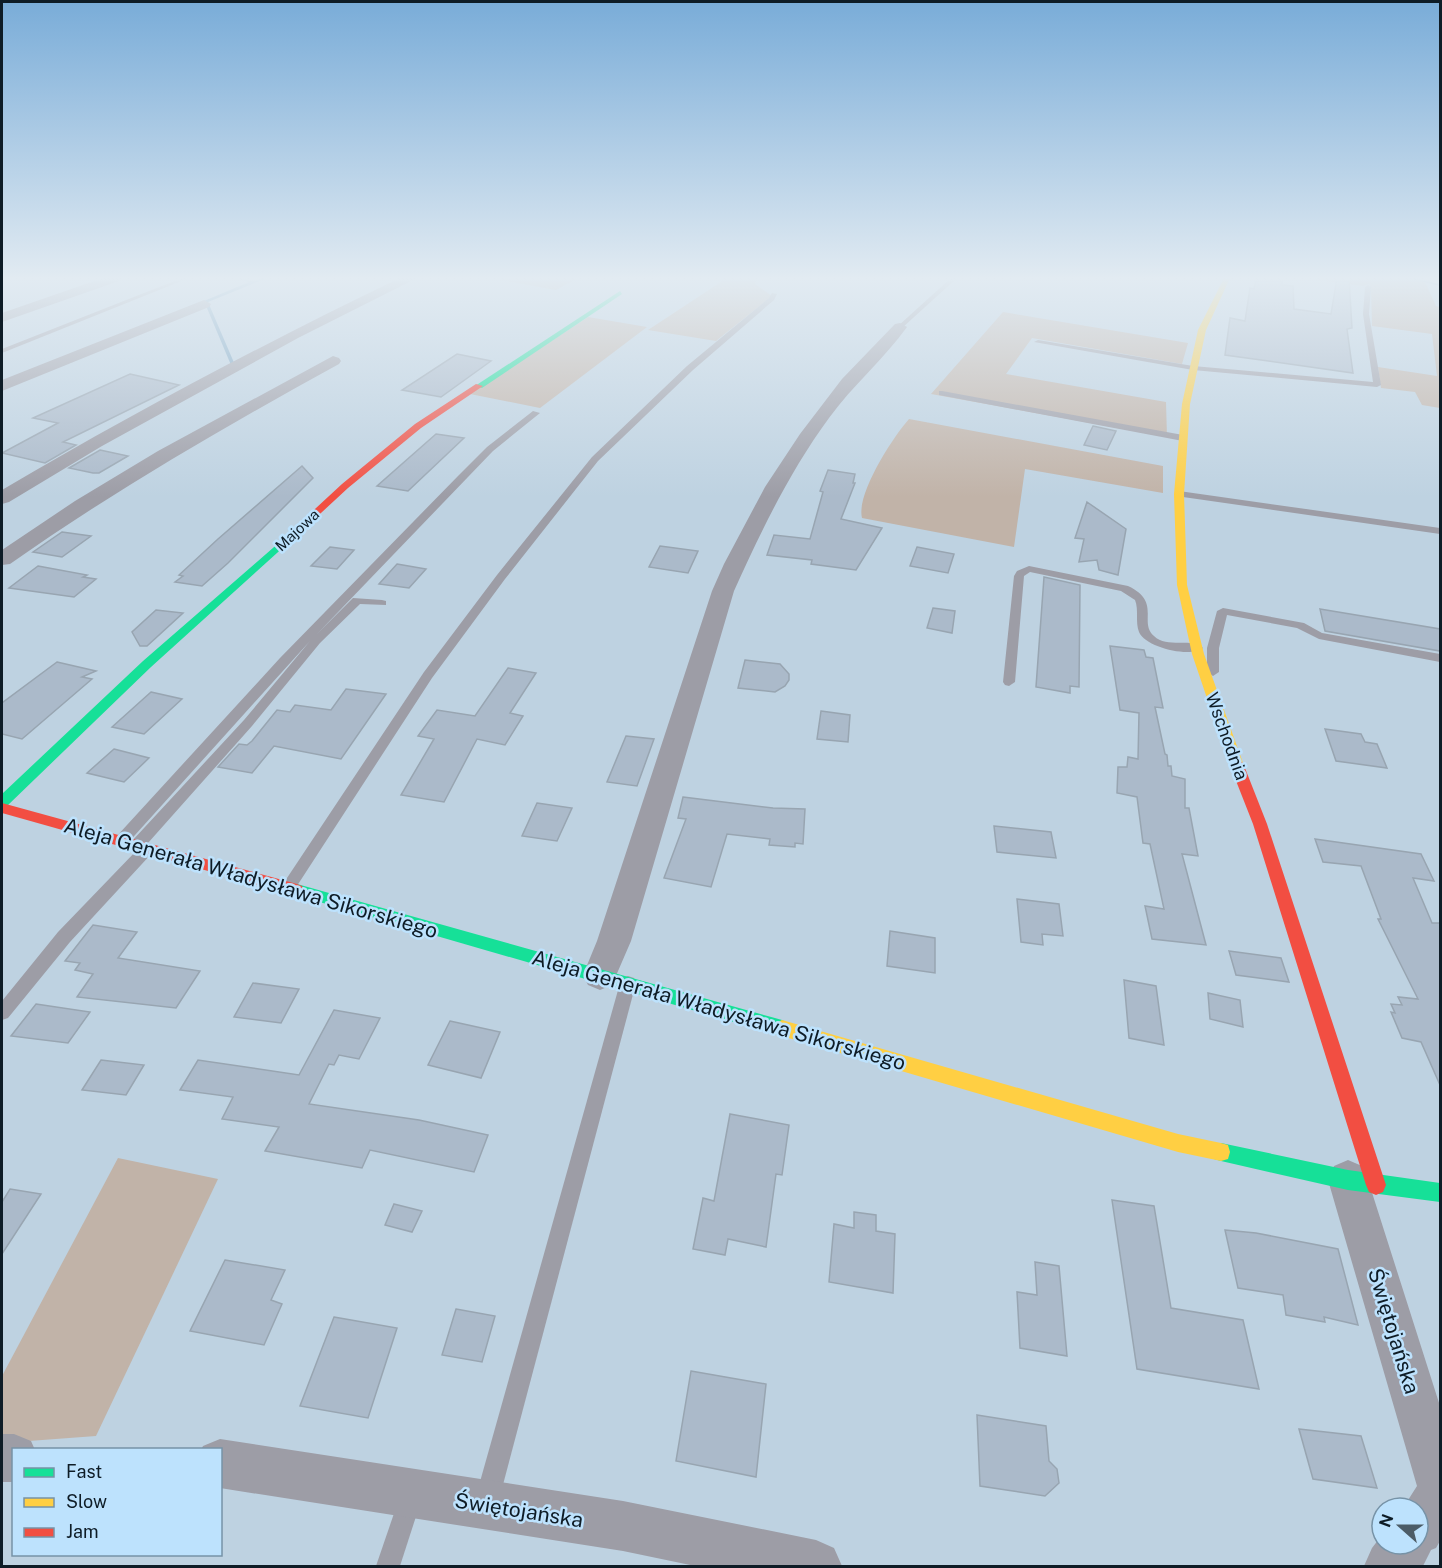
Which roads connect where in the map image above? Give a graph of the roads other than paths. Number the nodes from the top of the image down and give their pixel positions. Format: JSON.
{"nodes":[{"id":1,"x":88,"y":351,"type":"edge"},
{"id":2,"x":265,"y":351,"type":"edge"},
{"id":3,"x":532,"y":351,"type":"edge"},
{"id":4,"x":710,"y":351,"type":"edge"},
{"id":5,"x":878,"y":351,"type":"edge"},
{"id":6,"x":1093,"y":351,"type":"edge"},
{"id":7,"x":1197,"y":351,"type":"edge"},
{"id":8,"x":1372,"y":351,"type":"edge"},
{"id":9,"x":333,"y":361,"type":"dead end"},
{"id":10,"x":1193,"y":368,"type":"junction"},
{"id":11,"x":2,"y":386,"type":"edge"},
{"id":12,"x":942,"y":393,"type":"dead end"},
{"id":13,"x":536,"y":413,"type":"dead end"},
{"id":14,"x":1183,"y":438,"type":"junction"},
{"id":15,"x":1179,"y":494,"type":"junction"},
{"id":16,"x":2,"y":498,"type":"edge"},
{"id":17,"x":1440,"y":531,"type":"edge"},
{"id":18,"x":2,"y":559,"type":"edge"},
{"id":19,"x":382,"y":603,"type":"dead end"},
{"id":20,"x":1197,"y":648,"type":"junction"},
{"id":21,"x":1440,"y":658,"type":"edge"},
{"id":22,"x":1009,"y":682,"type":"dead end"},
{"id":23,"x":1213,"y":695,"type":"junction"},
{"id":24,"x":2,"y":802,"type":"edge"},
{"id":25,"x":2,"y":808,"type":"edge"},
{"id":26,"x":121,"y":841,"type":"junction"},
{"id":27,"x":143,"y":847,"type":"junction"},
{"id":28,"x":288,"y":888,"type":"junction"},
{"id":29,"x":600,"y":975,"type":"junction"},
{"id":30,"x":627,"y":983,"type":"junction"},
{"id":31,"x":2,"y":1013,"type":"edge"},
{"id":32,"x":1362,"y":1182,"type":"junction"},
{"id":33,"x":1440,"y":1193,"type":"edge"},
{"id":34,"x":222,"y":1463,"type":"edge"},
{"id":35,"x":1440,"y":1482,"type":"edge"},
{"id":36,"x":412,"y":1494,"type":"junction"},
{"id":37,"x":1440,"y":1496,"type":"edge"},
{"id":38,"x":485,"y":1504,"type":"junction"},
{"id":39,"x":1430,"y":1511,"type":"edge"},
{"id":40,"x":388,"y":1566,"type":"edge"},
{"id":41,"x":816,"y":1566,"type":"edge"}],
"edges":[{"from":1,"to":11,"type":"street"},
{"from":2,"to":16,"type":"street"},
{"from":3,"to":24,"type":"street","name":"Majowa"},
{"from":4,"to":28,"type":"lane"},
{"from":5,"to":29,"type":"street"},
{"from":6,"to":10,"type":"lane"},
{"from":7,"to":10,"type":"street","name":"Wschodnia"},
{"from":8,"to":10,"type":"lane"},
{"from":9,"to":18,"type":"street"},
{"from":10,"to":14,"type":"street","name":"Wschodnia"},
{"from":12,"to":14,"type":"lane"},
{"from":13,"to":26,"type":"lane"},
{"from":14,"to":15,"type":"street","name":"Wschodnia"},
{"from":15,"to":17,"type":"lane"},
{"from":15,"to":20,"type":"street","name":"Wschodnia"},
{"from":19,"to":27,"type":"lane"},
{"from":20,"to":22,"type":"lane"},
{"from":20,"to":23,"type":"street","name":"Wschodnia"},
{"from":21,"to":23,"type":"lane"},
{"from":23,"to":32,"type":"street","name":"Wschodnia"},
{"from":25,"to":26,"type":"street","name":"Aleja Generała Władysława Sikorskiego"},
{"from":26,"to":27,"type":"street","name":"Aleja Generała Władysława Sikorskiego"},
{"from":27,"to":28,"type":"street","name":"Aleja Generała Władysława Sikorskiego"},
{"from":27,"to":31,"type":"lane"},
{"from":28,"to":29,"type":"street","name":"Aleja Generała Władysława Sikorskiego"},
{"from":29,"to":30,"type":"street","name":"Aleja Generała Władysława Sikorskiego"},
{"from":30,"to":32,"type":"street","name":"Aleja Generała Władysława Sikorskiego"},
{"from":30,"to":38,"type":"lane"},
{"from":32,"to":33,"type":"street","name":"Aleja Generała Władysława Sikorskiego"},
{"from":32,"to":35,"type":"street","name":"Świętojańska"},
{"from":34,"to":36,"type":"street","name":"Świętojańska"},
{"from":36,"to":38,"type":"street","name":"Świętojańska"},
{"from":36,"to":40,"type":"lane"},
{"from":37,"to":39,"type":"street"},
{"from":38,"to":41,"type":"street","name":"Świętojańska"}]}
